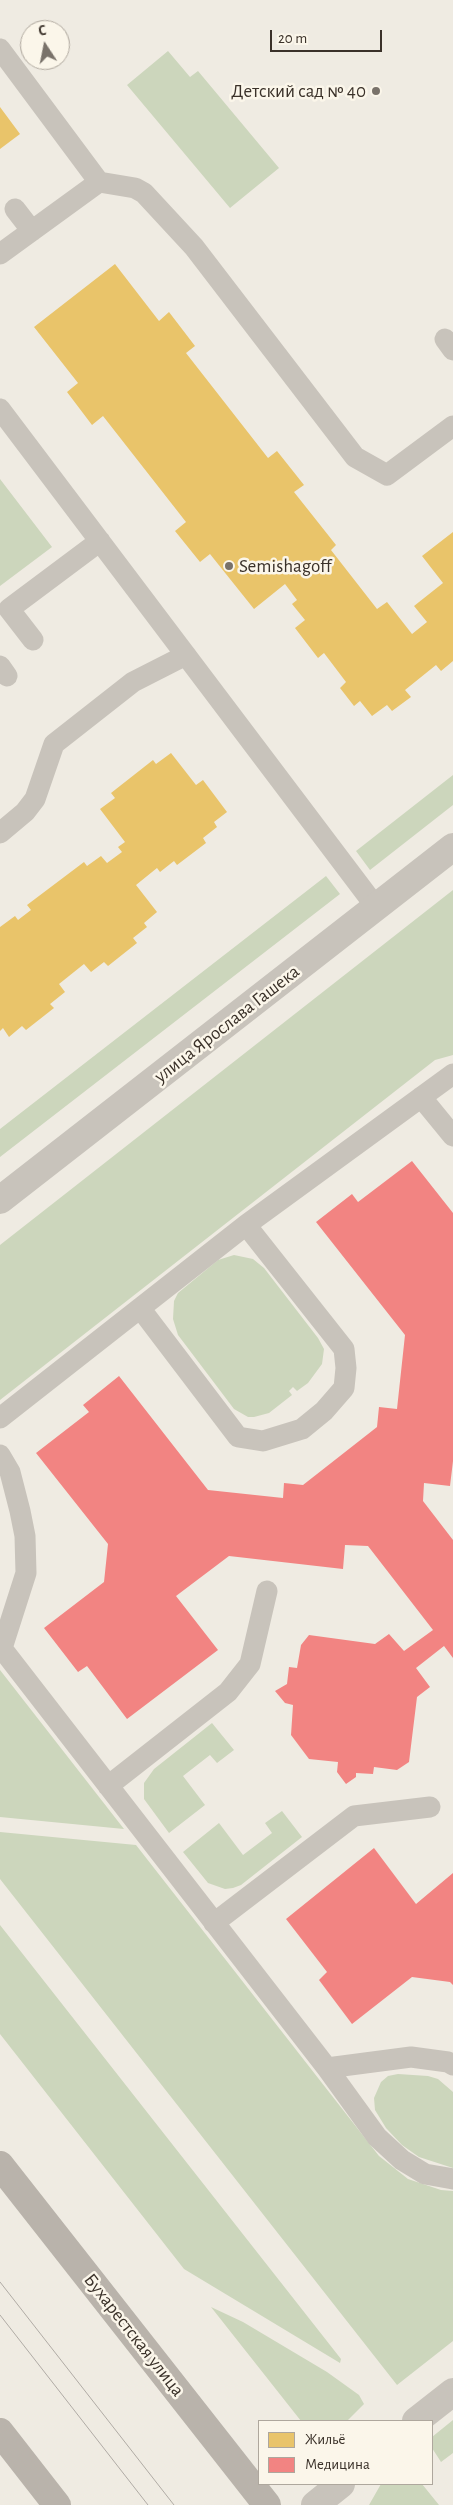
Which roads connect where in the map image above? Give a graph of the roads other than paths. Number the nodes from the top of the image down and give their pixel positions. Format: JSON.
{"nodes":[{"id":1,"x":0,"y":49,"type":"edge"},
{"id":2,"x":99,"y":182,"type":"junction"},
{"id":3,"x":15,"y":209,"type":"dead end"},
{"id":4,"x":32,"y":231,"type":"junction"},
{"id":5,"x":0,"y":254,"type":"edge"},
{"id":6,"x":0,"y":409,"type":"edge"},
{"id":7,"x":453,"y":426,"type":"edge"},
{"id":8,"x":100,"y":541,"type":"junction"},
{"id":9,"x":5,"y":612,"type":"edge"},
{"id":10,"x":33,"y":640,"type":"dead end"},
{"id":11,"x":186,"y":655,"type":"junction"},
{"id":12,"x":0,"y":833,"type":"edge"},
{"id":13,"x":453,"y":847,"type":"edge"},
{"id":14,"x":376,"y":907,"type":"junction"},
{"id":15,"x":453,"y":1074,"type":"edge"},
{"id":16,"x":421,"y":1097,"type":"junction"},
{"id":17,"x":453,"y":1136,"type":"edge"},
{"id":18,"x":0,"y":1200,"type":"edge"},
{"id":19,"x":246,"y":1225,"type":"junction"},
{"id":20,"x":140,"y":1308,"type":"junction"},
{"id":21,"x":0,"y":1418,"type":"edge"},
{"id":22,"x":0,"y":1455,"type":"edge"},
{"id":23,"x":267,"y":1591,"type":"dead end"},
{"id":24,"x":1,"y":1647,"type":"edge"},
{"id":25,"x":108,"y":1786,"type":"junction"},
{"id":26,"x":430,"y":1807,"type":"dead end"},
{"id":27,"x":214,"y":1923,"type":"junction"},
{"id":28,"x":453,"y":2065,"type":"edge"},
{"id":29,"x":327,"y":2068,"type":"junction"},
{"id":30,"x":0,"y":2165,"type":"edge"},
{"id":31,"x":453,"y":2179,"type":"edge"},
{"id":32,"x":453,"y":2392,"type":"edge"},
{"id":33,"x":417,"y":2420,"type":"edge"},
{"id":34,"x":0,"y":2432,"type":"edge"},
{"id":35,"x":340,"y":2485,"type":"edge"},
{"id":36,"x":57,"y":2505,"type":"edge"},
{"id":37,"x":267,"y":2505,"type":"edge"},
{"id":38,"x":315,"y":2505,"type":"edge"}],
"edges":[{"from":1,"to":2,"type":"lane"},
{"from":2,"to":4,"type":"lane"},
{"from":2,"to":7,"type":"lane"},
{"from":3,"to":4,"type":"lane"},
{"from":4,"to":5,"type":"lane"},
{"from":6,"to":8,"type":"lane"},
{"from":8,"to":9,"type":"lane"},
{"from":8,"to":11,"type":"lane"},
{"from":9,"to":10,"type":"lane"},
{"from":11,"to":12,"type":"lane"},
{"from":11,"to":14,"type":"lane"},
{"from":13,"to":14,"type":"street","name":"улица Ярослава Гашека"},
{"from":14,"to":18,"type":"street","name":"улица Ярослава Гашека"},
{"from":15,"to":16,"type":"lane"},
{"from":16,"to":17,"type":"lane"},
{"from":16,"to":19,"type":"lane"},
{"from":19,"to":20,"type":"lane"},
{"from":19,"to":20,"type":"lane"},
{"from":20,"to":21,"type":"lane"},
{"from":22,"to":24,"type":"lane"},
{"from":23,"to":25,"type":"lane"},
{"from":24,"to":25,"type":"lane"},
{"from":25,"to":27,"type":"lane"},
{"from":26,"to":27,"type":"lane"},
{"from":27,"to":29,"type":"lane"},
{"from":28,"to":29,"type":"lane"},
{"from":29,"to":31,"type":"lane"},
{"from":30,"to":37,"type":"street","name":"Бухарестская улица"},
{"from":32,"to":33,"type":"street"},
{"from":34,"to":36,"type":"street"},
{"from":35,"to":38,"type":"street"}]}
